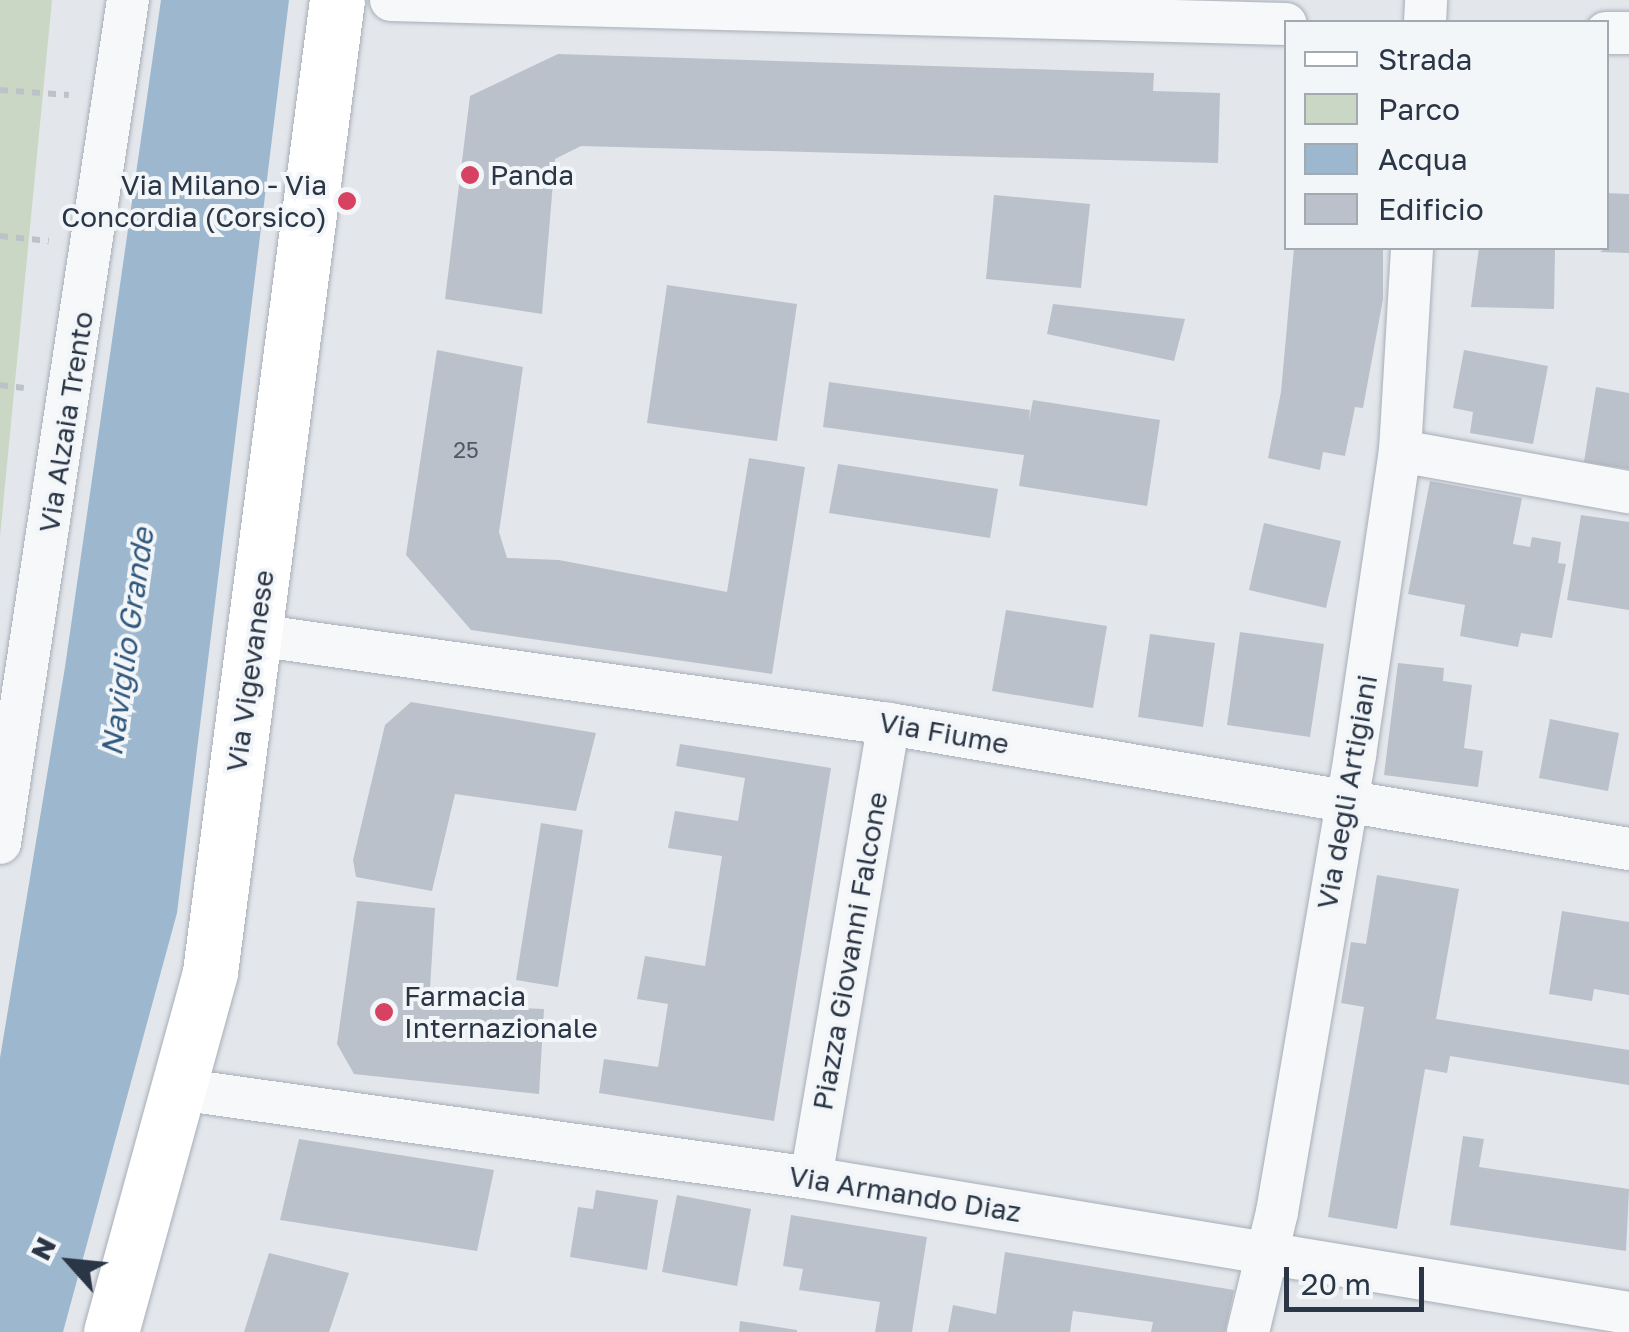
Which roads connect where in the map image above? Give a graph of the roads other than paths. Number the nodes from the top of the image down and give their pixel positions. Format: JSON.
{"nodes":[{"id":1,"x":128,"y":0,"type":"edge"},
{"id":2,"x":338,"y":0,"type":"edge"},
{"id":3,"x":391,"y":0,"type":"edge"},
{"id":4,"x":1284,"y":24,"type":"edge"},
{"id":5,"x":1412,"y":250,"type":"edge"},
{"id":6,"x":1400,"y":451,"type":"junction"},
{"id":7,"x":1629,"y":492,"type":"edge"},
{"id":8,"x":256,"y":635,"type":"junction"},
{"id":9,"x":889,"y":724,"type":"junction"},
{"id":10,"x":1347,"y":803,"type":"junction"},
{"id":11,"x":0,"y":843,"type":"edge"},
{"id":12,"x":1629,"y":849,"type":"edge"},
{"id":13,"x":178,"y":1089,"type":"junction"},
{"id":14,"x":811,"y":1178,"type":"junction"},
{"id":15,"x":1268,"y":1252,"type":"junction"},
{"id":16,"x":1629,"y":1313,"type":"edge"},
{"id":17,"x":110,"y":1332,"type":"edge"},
{"id":18,"x":1248,"y":1332,"type":"edge"}],
"edges":[{"from":1,"to":11,"type":"street","name":"Via Alzaia Trento"},
{"from":2,"to":8,"type":"main road","name":"Via Vigevanese"},
{"from":3,"to":4,"type":"street"},
{"from":5,"to":6,"type":"street","name":"Via degli Artigiani"},
{"from":6,"to":7,"type":"street"},
{"from":6,"to":10,"type":"street","name":"Via degli Artigiani"},
{"from":8,"to":9,"type":"street","name":"Via Fiume"},
{"from":8,"to":13,"type":"main road","name":"Via Vigevanese"},
{"from":9,"to":10,"type":"street","name":"Via Fiume"},
{"from":9,"to":14,"type":"street","name":"Piazza Giovanni Falcone"},
{"from":10,"to":12,"type":"street","name":"Via Fiume"},
{"from":10,"to":15,"type":"street","name":"Via degli Artigiani"},
{"from":13,"to":14,"type":"street","name":"Via Armando Diaz"},
{"from":13,"to":17,"type":"main road","name":"Via Vigevanese"},
{"from":14,"to":15,"type":"street","name":"Via Armando Diaz"},
{"from":15,"to":16,"type":"street","name":"Via Armando Diaz"},
{"from":15,"to":18,"type":"street","name":"Via degli Artigiani"}]}
